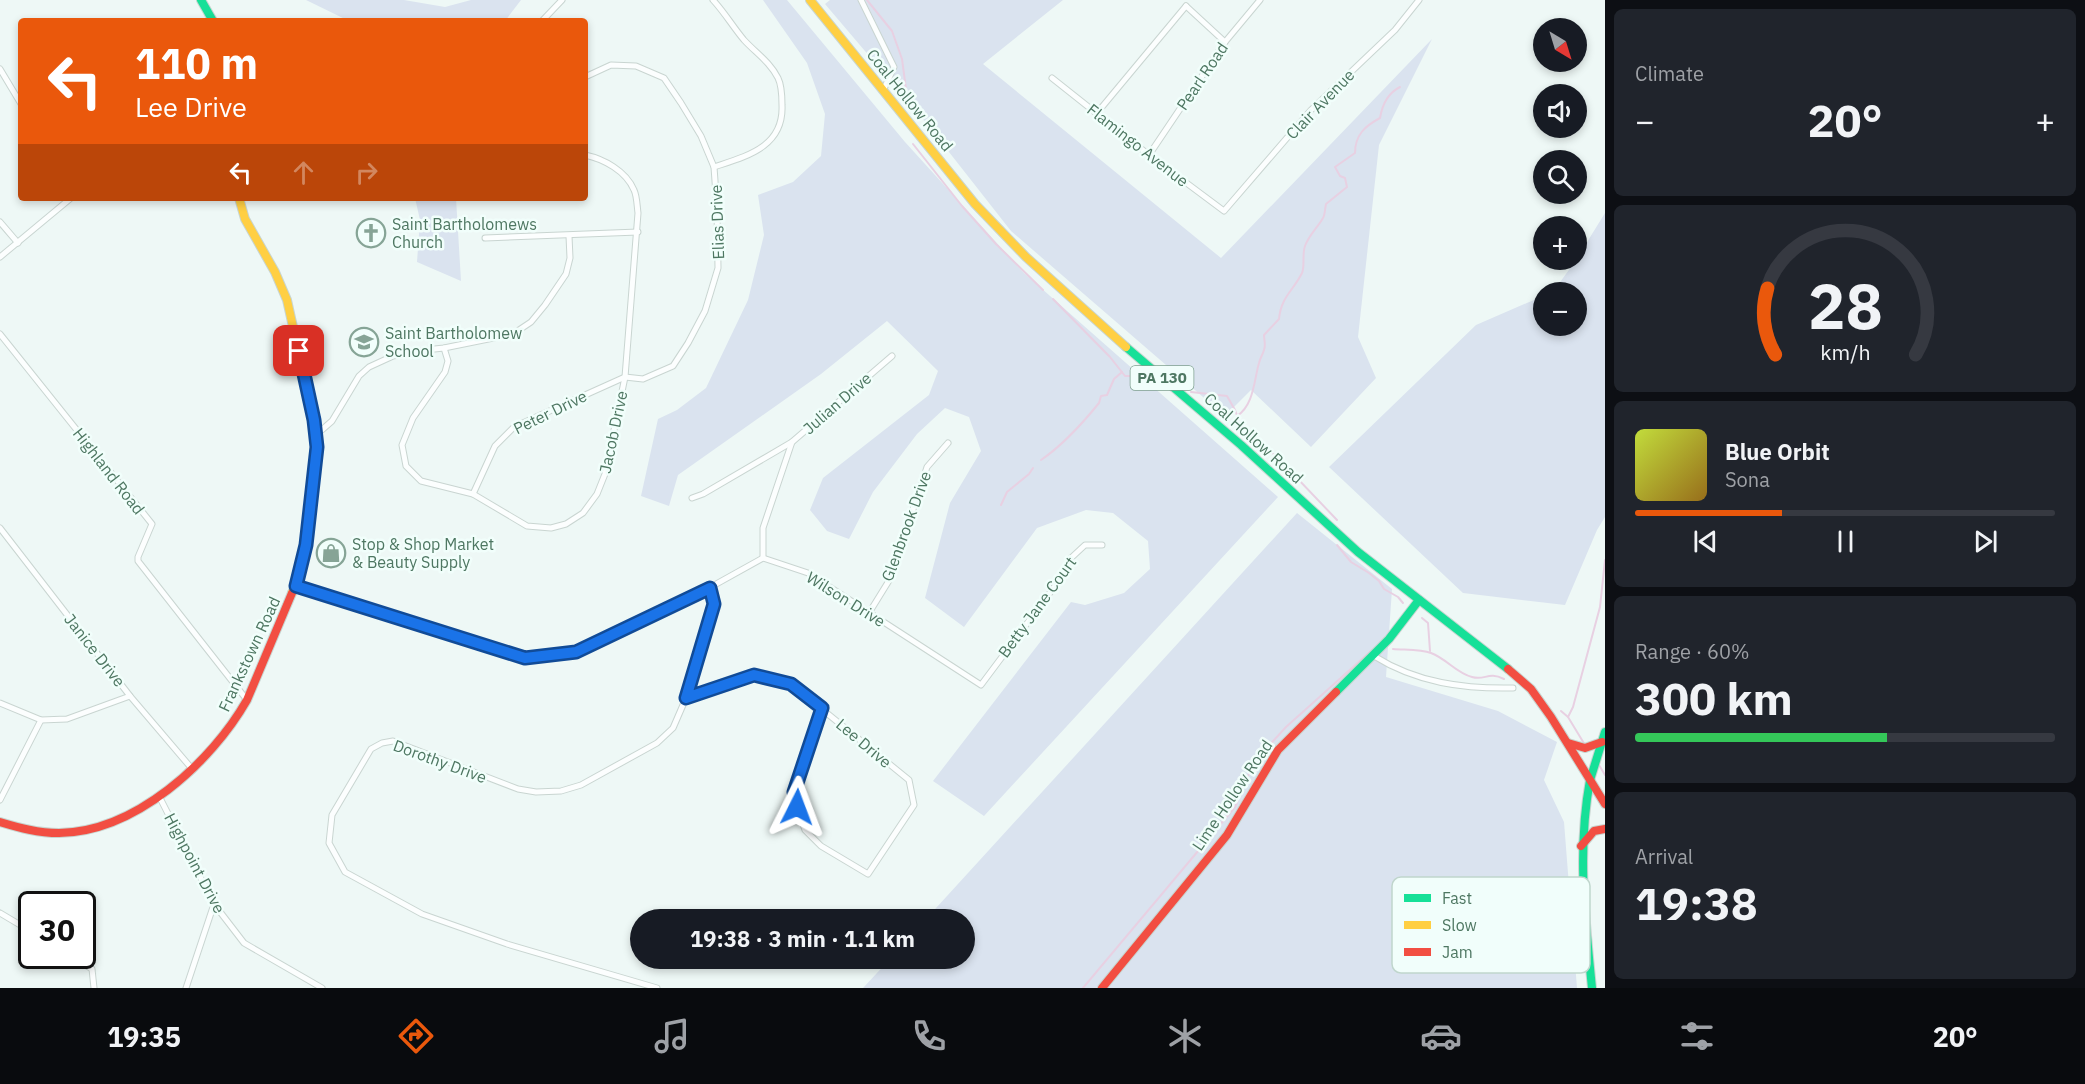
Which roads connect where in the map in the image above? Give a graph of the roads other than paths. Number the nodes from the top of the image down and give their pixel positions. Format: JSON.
{"nodes":[{"id":1,"x":201,"y":0,"type":"edge"},
{"id":2,"x":713,"y":0,"type":"edge"},
{"id":3,"x":810,"y":0,"type":"edge"},
{"id":4,"x":861,"y":0,"type":"edge"},
{"id":5,"x":1260,"y":0,"type":"edge"},
{"id":6,"x":1419,"y":0,"type":"edge"},
{"id":7,"x":559,"y":1,"type":"edge"},
{"id":8,"x":1186,"y":3,"type":"edge"},
{"id":9,"x":211,"y":18,"type":"edge"},
{"id":10,"x":545,"y":18,"type":"edge"},
{"id":11,"x":1225,"y":42,"type":"junction"},
{"id":12,"x":0,"y":69,"type":"edge"},
{"id":13,"x":588,"y":76,"type":"edge"},
{"id":14,"x":1052,"y":78,"type":"dead end"},
{"id":15,"x":883,"y":91,"type":"junction"},
{"id":16,"x":18,"y":99,"type":"edge"},
{"id":17,"x":1097,"y":113,"type":"junction"},
{"id":18,"x":1149,"y":155,"type":"junction"},
{"id":19,"x":588,"y":156,"type":"edge"},
{"id":20,"x":714,"y":167,"type":"junction"},
{"id":21,"x":67,"y":201,"type":"edge"},
{"id":22,"x":240,"y":201,"type":"edge"},
{"id":23,"x":1224,"y":211,"type":"joint"},
{"id":24,"x":0,"y":222,"type":"edge"},
{"id":25,"x":638,"y":232,"type":"junction"},
{"id":26,"x":569,"y":236,"type":"junction"},
{"id":27,"x":485,"y":238,"type":"dead end"},
{"id":28,"x":18,"y":243,"type":"junction"},
{"id":29,"x":0,"y":257,"type":"edge"},
{"id":30,"x":0,"y":334,"type":"edge"},
{"id":31,"x":444,"y":348,"type":"junction"},
{"id":32,"x":892,"y":356,"type":"dead end"},
{"id":33,"x":625,"y":377,"type":"junction"},
{"id":34,"x":316,"y":435,"type":"junction"},
{"id":35,"x":792,"y":442,"type":"junction"},
{"id":36,"x":948,"y":443,"type":"dead end"},
{"id":37,"x":473,"y":494,"type":"junction"},
{"id":38,"x":692,"y":498,"type":"dead end"},
{"id":39,"x":0,"y":528,"type":"edge"},
{"id":40,"x":1102,"y":545,"type":"dead end"},
{"id":41,"x":763,"y":558,"type":"junction"},
{"id":42,"x":296,"y":586,"type":"junction"},
{"id":43,"x":710,"y":588,"type":"junction"},
{"id":44,"x":1419,"y":600,"type":"junction"},
{"id":45,"x":868,"y":612,"type":"junction"},
{"id":46,"x":1374,"y":656,"type":"junction"},
{"id":47,"x":981,"y":686,"type":"joint"},
{"id":48,"x":1513,"y":688,"type":"dead end"},
{"id":49,"x":130,"y":696,"type":"junction"},
{"id":50,"x":686,"y":698,"type":"junction"},
{"id":51,"x":247,"y":700,"type":"junction"},
{"id":52,"x":0,"y":704,"type":"edge"},
{"id":53,"x":822,"y":708,"type":"junction"},
{"id":54,"x":41,"y":720,"type":"junction"},
{"id":55,"x":1605,"y":732,"type":"edge"},
{"id":56,"x":1602,"y":742,"type":"junction"},
{"id":57,"x":1568,"y":743,"type":"junction"},
{"id":58,"x":193,"y":770,"type":"junction"},
{"id":59,"x":1590,"y":780,"type":"junction"},
{"id":60,"x":159,"y":795,"type":"junction"},
{"id":61,"x":0,"y":800,"type":"edge"},
{"id":62,"x":1605,"y":804,"type":"edge"},
{"id":63,"x":0,"y":822,"type":"edge"},
{"id":64,"x":1605,"y":829,"type":"edge"},
{"id":65,"x":1581,"y":846,"type":"junction"},
{"id":66,"x":1583,"y":877,"type":"edge"},
{"id":67,"x":214,"y":904,"type":"junction"},
{"id":68,"x":0,"y":913,"type":"edge"},
{"id":69,"x":18,"y":924,"type":"edge"},
{"id":70,"x":1590,"y":962,"type":"edge"},
{"id":71,"x":92,"y":969,"type":"edge"},
{"id":72,"x":94,"y":988,"type":"edge"},
{"id":73,"x":186,"y":988,"type":"edge"},
{"id":74,"x":322,"y":988,"type":"edge"},
{"id":75,"x":657,"y":988,"type":"edge"},
{"id":76,"x":1102,"y":988,"type":"edge"},
{"id":77,"x":1592,"y":988,"type":"edge"}],
"edges":[{"from":1,"to":9,"type":"main road"},
{"from":2,"to":20,"type":"street"},
{"from":3,"to":15,"type":"main road","name":"Coal Hollow Road","number":"PA 130"},
{"from":4,"to":15,"type":"street"},
{"from":5,"to":11,"type":"street","name":"Pearl Road"},
{"from":6,"to":23,"type":"street","name":"Clair Avenue"},
{"from":7,"to":10,"type":"street"},
{"from":8,"to":11,"type":"street"},
{"from":8,"to":17,"type":"street"},
{"from":11,"to":18,"type":"street","name":"Pearl Road"},
{"from":12,"to":16,"type":"street"},
{"from":13,"to":20,"type":"street","name":"Elias Drive"},
{"from":14,"to":17,"type":"street","name":"Flamingo Avenue"},
{"from":15,"to":44,"type":"main road","name":"Coal Hollow Road","number":"PA 130"},
{"from":17,"to":18,"type":"street","name":"Flamingo Avenue"},
{"from":18,"to":23,"type":"street","name":"Flamingo Avenue"},
{"from":19,"to":25,"type":"street"},
{"from":20,"to":33,"type":"street","name":"Elias Drive"},
{"from":21,"to":28,"type":"street"},
{"from":22,"to":34,"type":"main road","name":"Frankstown Road"},
{"from":24,"to":28,"type":"street"},
{"from":25,"to":26,"type":"street"},
{"from":25,"to":33,"type":"street"},
{"from":26,"to":27,"type":"street"},
{"from":26,"to":31,"type":"street"},
{"from":28,"to":29,"type":"street"},
{"from":30,"to":51,"type":"street","name":"Highland Road"},
{"from":31,"to":34,"type":"street"},
{"from":31,"to":37,"type":"street","name":"Jacob Drive"},
{"from":32,"to":35,"type":"street","name":"Julian Drive"},
{"from":33,"to":37,"type":"street","name":"Peter Drive"},
{"from":33,"to":37,"type":"street","name":"Jacob Drive"},
{"from":34,"to":42,"type":"main road","name":"Frankstown Road"},
{"from":35,"to":38,"type":"street"},
{"from":35,"to":41,"type":"street","name":"Julian Drive"},
{"from":36,"to":45,"type":"street","name":"Glenbrook Drive"},
{"from":39,"to":49,"type":"street","name":"Janice Drive"},
{"from":40,"to":47,"type":"street","name":"Betty Jane Court"},
{"from":41,"to":43,"type":"street"},
{"from":41,"to":45,"type":"street","name":"Wilson Drive"},
{"from":42,"to":43,"type":"street"},
{"from":42,"to":51,"type":"main road","name":"Frankstown Road"},
{"from":43,"to":50,"type":"street","name":"Dorothy Drive"},
{"from":44,"to":46,"type":"main road","name":"Lime Hollow Road"},
{"from":44,"to":57,"type":"main road","name":"Coal Hollow Road","number":"PA 130"},
{"from":45,"to":47,"type":"street","name":"Wilson Drive"},
{"from":46,"to":48,"type":"street"},
{"from":46,"to":76,"type":"main road","name":"Lime Hollow Road"},
{"from":49,"to":54,"type":"street"},
{"from":49,"to":58,"type":"street","name":"Janice Drive"},
{"from":50,"to":53,"type":"street","name":"Lee Drive"},
{"from":50,"to":75,"type":"street","name":"Dorothy Drive"},
{"from":51,"to":58,"type":"main road","name":"Frankstown Road"},
{"from":52,"to":54,"type":"street"},
{"from":53,"to":53,"type":"street","name":"Lee Drive"},
{"from":54,"to":61,"type":"street"},
{"from":55,"to":56,"type":"main road"},
{"from":56,"to":57,"type":"main road"},
{"from":56,"to":59,"type":"main road"},
{"from":57,"to":59,"type":"main road","name":"Coal Hollow Road","number":"PA 130"},
{"from":58,"to":60,"type":"main road","name":"Frankstown Road"},
{"from":59,"to":62,"type":"main road","number":"PA 130"},
{"from":59,"to":65,"type":"main road"},
{"from":60,"to":63,"type":"main road","name":"Frankstown Road"},
{"from":60,"to":67,"type":"street","name":"Highpoint Drive"},
{"from":64,"to":65,"type":"main road"},
{"from":65,"to":66,"type":"main road"},
{"from":67,"to":73,"type":"street"},
{"from":67,"to":74,"type":"street","name":"Highpoint Drive"},
{"from":68,"to":69,"type":"street"},
{"from":70,"to":77,"type":"main road"},
{"from":71,"to":72,"type":"street"}]}
